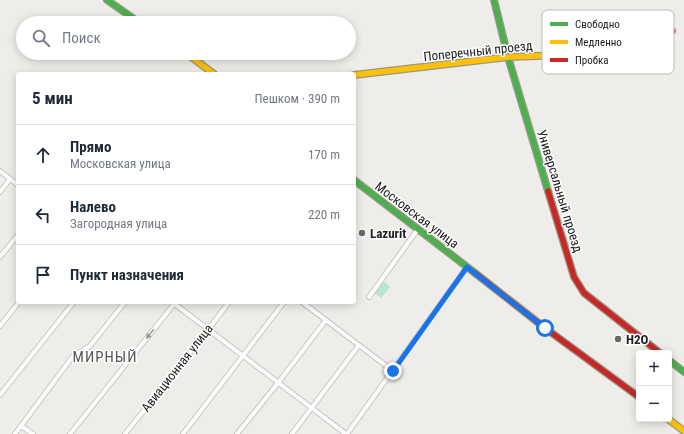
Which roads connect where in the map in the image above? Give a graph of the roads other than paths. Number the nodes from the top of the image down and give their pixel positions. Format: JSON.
{"nodes":[{"id":1,"x":107,"y":0,"type":"edge"},
{"id":2,"x":494,"y":0,"type":"edge"},
{"id":3,"x":130,"y":16,"type":"edge"},
{"id":4,"x":542,"y":55,"type":"edge"},
{"id":5,"x":508,"y":57,"type":"junction"},
{"id":6,"x":195,"y":60,"type":"edge"},
{"id":7,"x":211,"y":72,"type":"edge"},
{"id":8,"x":356,"y":75,"type":"edge"},
{"id":9,"x":0,"y":172,"type":"edge"},
{"id":10,"x":10,"y":179,"type":"junction"},
{"id":11,"x":356,"y":182,"type":"edge"},
{"id":12,"x":16,"y":184,"type":"edge"},
{"id":13,"x":0,"y":192,"type":"edge"},
{"id":14,"x":418,"y":229,"type":"junction"},
{"id":15,"x":16,"y":237,"type":"edge"},
{"id":16,"x":0,"y":257,"type":"edge"},
{"id":17,"x":467,"y":267,"type":"junction"},
{"id":18,"x":369,"y":297,"type":"dead end"},
{"id":19,"x":17,"y":304,"type":"edge"},
{"id":20,"x":72,"y":304,"type":"edge"},
{"id":21,"x":124,"y":304,"type":"edge"},
{"id":22,"x":172,"y":304,"type":"edge"},
{"id":23,"x":174,"y":304,"type":"edge"},
{"id":24,"x":227,"y":304,"type":"edge"},
{"id":25,"x":282,"y":304,"type":"edge"},
{"id":26,"x":305,"y":304,"type":"edge"},
{"id":27,"x":326,"y":320,"type":"junction"},
{"id":28,"x":0,"y":326,"type":"edge"},
{"id":29,"x":208,"y":330,"type":"junction"},
{"id":30,"x":359,"y":346,"type":"junction"},
{"id":31,"x":656,"y":350,"type":"edge"},
{"id":32,"x":243,"y":356,"type":"junction"},
{"id":33,"x":672,"y":362,"type":"edge"},
{"id":34,"x":393,"y":371,"type":"junction"},
{"id":35,"x":684,"y":372,"type":"edge"},
{"id":36,"x":278,"y":383,"type":"junction"},
{"id":37,"x":0,"y":395,"type":"edge"},
{"id":38,"x":636,"y":395,"type":"edge"},
{"id":39,"x":312,"y":409,"type":"junction"},
{"id":40,"x":672,"y":422,"type":"edge"},
{"id":41,"x":21,"y":426,"type":"junction"},
{"id":42,"x":684,"y":431,"type":"edge"},
{"id":43,"x":15,"y":434,"type":"edge"},
{"id":44,"x":33,"y":434,"type":"edge"},
{"id":45,"x":70,"y":434,"type":"edge"},
{"id":46,"x":124,"y":434,"type":"edge"},
{"id":47,"x":183,"y":434,"type":"edge"},
{"id":48,"x":237,"y":434,"type":"edge"},
{"id":49,"x":292,"y":434,"type":"edge"},
{"id":50,"x":346,"y":434,"type":"edge"}],
"edges":[{"from":1,"to":3,"type":"street"},
{"from":2,"to":5,"type":"street","name":"Универсальный проезд"},
{"from":4,"to":5,"type":"street","name":"Поперечный проезд"},
{"from":5,"to":8,"type":"street","name":"Поперечный проезд"},
{"from":5,"to":31,"type":"street","name":"Универсальный проезд"},
{"from":6,"to":7,"type":"street"},
{"from":9,"to":10,"type":"street"},
{"from":10,"to":12,"type":"street"},
{"from":10,"to":13,"type":"street"},
{"from":11,"to":14,"type":"street","name":"Московская улица"},
{"from":14,"to":17,"type":"street","name":"Московская улица"},
{"from":14,"to":18,"type":"street"},
{"from":15,"to":16,"type":"street"},
{"from":17,"to":34,"type":"street"},
{"from":17,"to":38,"type":"street","name":"Московская улица"},
{"from":19,"to":28,"type":"street"},
{"from":20,"to":37,"type":"street"},
{"from":21,"to":41,"type":"street"},
{"from":22,"to":45,"type":"street","one_way":true},
{"from":23,"to":29,"type":"street"},
{"from":24,"to":29,"type":"street","name":"Авиационная улица"},
{"from":25,"to":32,"type":"street"},
{"from":26,"to":27,"type":"street"},
{"from":27,"to":30,"type":"street"},
{"from":27,"to":36,"type":"street"},
{"from":29,"to":32,"type":"street"},
{"from":29,"to":46,"type":"street","name":"Авиационная улица"},
{"from":30,"to":34,"type":"street"},
{"from":30,"to":39,"type":"street"},
{"from":32,"to":36,"type":"street"},
{"from":32,"to":47,"type":"street"},
{"from":33,"to":35,"type":"street"},
{"from":34,"to":50,"type":"street"},
{"from":36,"to":39,"type":"street"},
{"from":36,"to":48,"type":"street"},
{"from":39,"to":49,"type":"street"},
{"from":39,"to":50,"type":"street"},
{"from":40,"to":42,"type":"street"},
{"from":41,"to":43,"type":"street"},
{"from":41,"to":44,"type":"street"}]}
